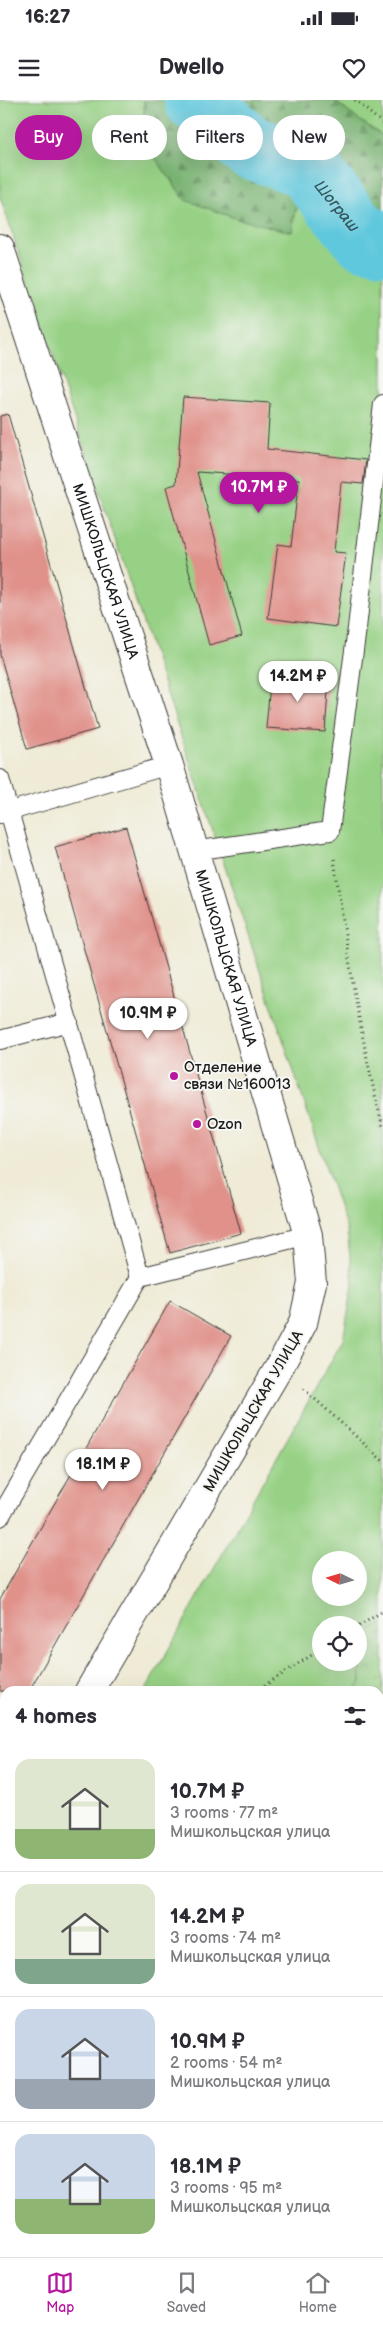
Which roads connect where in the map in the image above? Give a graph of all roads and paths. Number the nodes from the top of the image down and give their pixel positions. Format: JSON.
{"nodes":[{"id":1,"x":355,"y":100,"type":"edge"},
{"id":2,"x":383,"y":124,"type":"edge"},
{"id":3,"x":0,"y":248,"type":"edge"},
{"id":4,"x":383,"y":404,"type":"edge"},
{"id":5,"x":169,"y":765,"type":"junction"},
{"id":6,"x":0,"y":779,"type":"edge"},
{"id":7,"x":4,"y":812,"type":"edge"},
{"id":8,"x":330,"y":831,"type":"junction"},
{"id":9,"x":194,"y":851,"type":"junction"},
{"id":10,"x":69,"y":1022,"type":"junction"},
{"id":11,"x":0,"y":1040,"type":"edge"},
{"id":12,"x":383,"y":1127,"type":"edge"},
{"id":13,"x":308,"y":1235,"type":"junction"},
{"id":14,"x":140,"y":1277,"type":"junction"},
{"id":15,"x":281,"y":1364,"type":"junction"},
{"id":16,"x":383,"y":1461,"type":"edge"},
{"id":17,"x":1,"y":1513,"type":"edge"},
{"id":18,"x":383,"y":1611,"type":"edge"},
{"id":19,"x":367,"y":1621,"type":"edge"},
{"id":20,"x":312,"y":1655,"type":"edge"},
{"id":21,"x":93,"y":1686,"type":"edge"},
{"id":22,"x":264,"y":1686,"type":"edge"}],
"edges":[{"from":1,"to":2,"type":"path"},
{"from":3,"to":5,"type":"street","name":"МИШКОЛЬЦСКАЯ УЛИЦА"},
{"from":4,"to":8,"type":"lane"},
{"from":5,"to":7,"type":"lane"},
{"from":5,"to":9,"type":"street","name":"МИШКОЛЬЦСКАЯ УЛИЦА"},
{"from":6,"to":7,"type":"lane"},
{"from":7,"to":10,"type":"lane"},
{"from":8,"to":9,"type":"lane"},
{"from":8,"to":12,"type":"path"},
{"from":9,"to":13,"type":"street","name":"МИШКОЛЬЦСКАЯ УЛИЦА"},
{"from":10,"to":11,"type":"lane"},
{"from":10,"to":14,"type":"lane"},
{"from":13,"to":14,"type":"lane"},
{"from":13,"to":15,"type":"street","name":"МИШКОЛЬЦСКАЯ УЛИЦА"},
{"from":14,"to":17,"type":"lane"},
{"from":15,"to":16,"type":"path"},
{"from":15,"to":21,"type":"street","name":"МИШКОЛЬЦСКАЯ УЛИЦА"},
{"from":18,"to":19,"type":"path"},
{"from":20,"to":22,"type":"path"}]}
